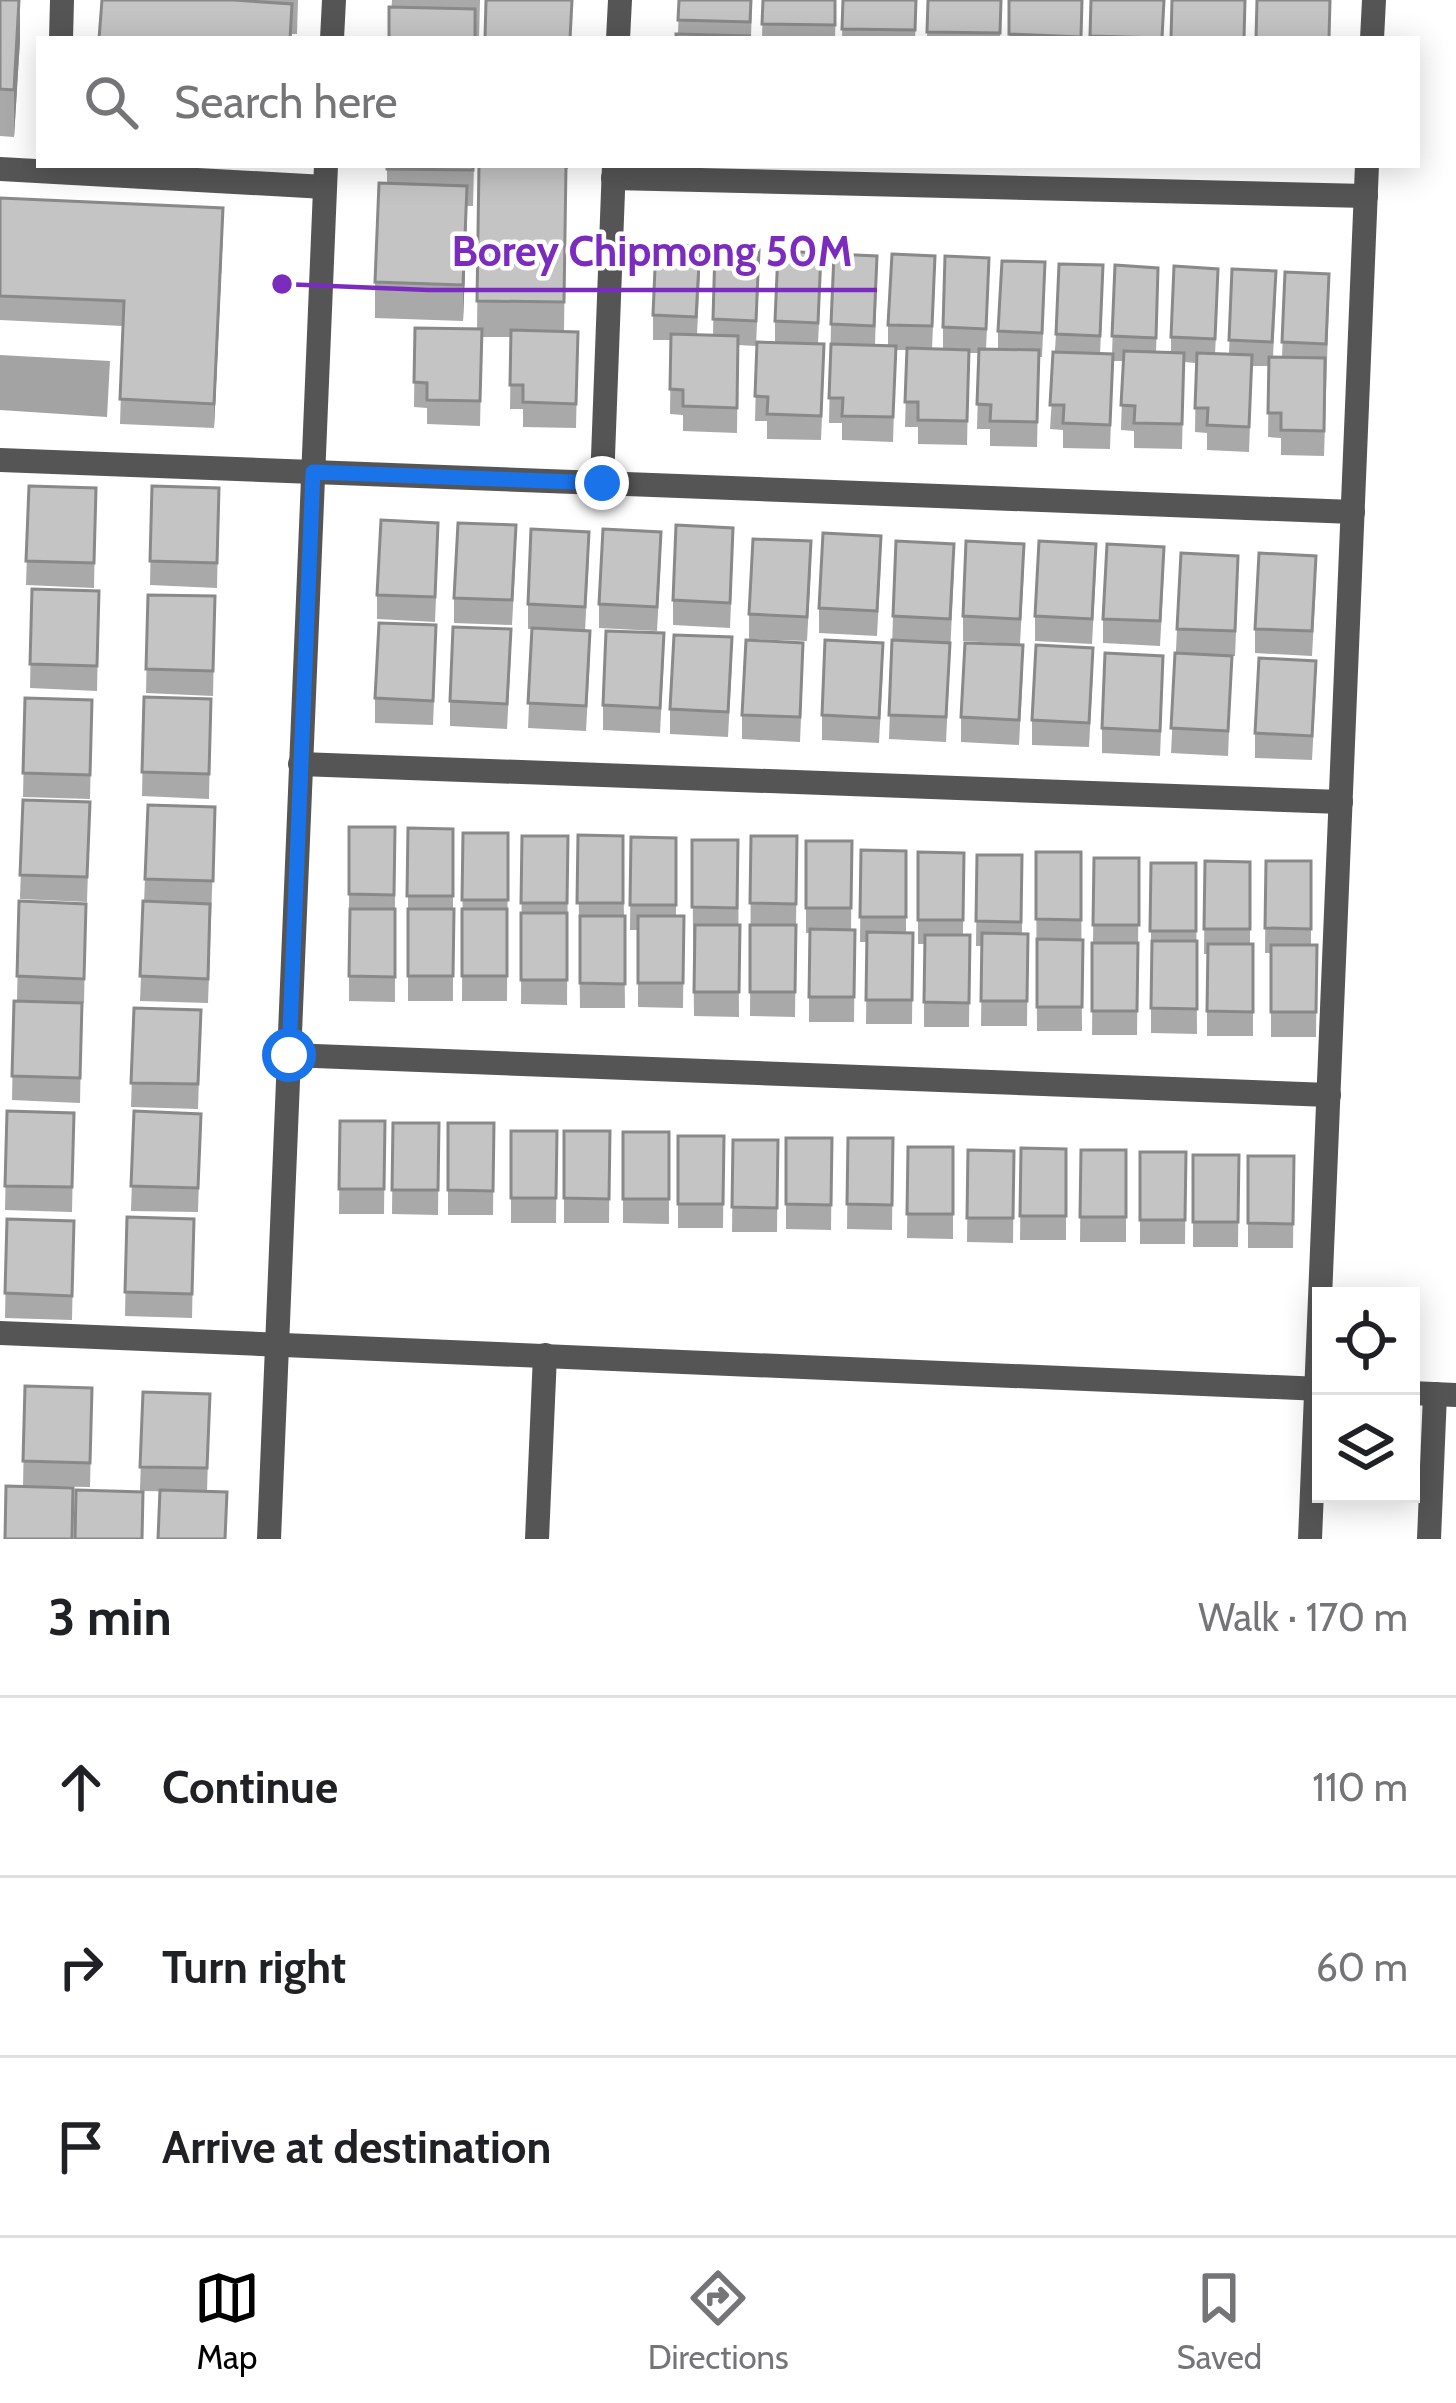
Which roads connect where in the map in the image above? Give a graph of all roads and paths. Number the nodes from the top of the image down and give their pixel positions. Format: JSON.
{"nodes":[{"id":1,"x":62,"y":0,"type":"edge"},
{"id":2,"x":334,"y":0,"type":"edge"},
{"id":3,"x":620,"y":0,"type":"edge"},
{"id":4,"x":1374,"y":0,"type":"edge"},
{"id":5,"x":61,"y":36,"type":"edge"},
{"id":6,"x":332,"y":36,"type":"edge"},
{"id":7,"x":618,"y":36,"type":"edge"},
{"id":8,"x":1372,"y":36,"type":"edge"},
{"id":9,"x":1367,"y":168,"type":"edge"},
{"id":10,"x":0,"y":169,"type":"edge"},
{"id":11,"x":56,"y":169,"type":"edge"},
{"id":12,"x":614,"y":171,"type":"edge"},
{"id":13,"x":326,"y":176,"type":"edge"},
{"id":14,"x":1366,"y":196,"type":"junction"},
{"id":15,"x":0,"y":460,"type":"edge"},
{"id":16,"x":313,"y":472,"type":"junction"},
{"id":17,"x":602,"y":483,"type":"junction"},
{"id":18,"x":1353,"y":512,"type":"junction"},
{"id":19,"x":301,"y":764,"type":"junction"},
{"id":20,"x":1341,"y":802,"type":"junction"},
{"id":21,"x":289,"y":1055,"type":"junction"},
{"id":22,"x":1329,"y":1095,"type":"junction"},
{"id":23,"x":1322,"y":1287,"type":"edge"},
{"id":24,"x":0,"y":1333,"type":"edge"},
{"id":25,"x":277,"y":1344,"type":"junction"},
{"id":26,"x":544,"y":1355,"type":"junction"},
{"id":27,"x":1312,"y":1389,"type":"edge"},
{"id":28,"x":1434,"y":1394,"type":"edge"},
{"id":29,"x":1319,"y":1395,"type":"edge"},
{"id":30,"x":269,"y":1539,"type":"edge"},
{"id":31,"x":537,"y":1539,"type":"edge"},
{"id":32,"x":1310,"y":1539,"type":"edge"},
{"id":33,"x":1429,"y":1539,"type":"edge"}],
"edges":[{"from":1,"to":5,"type":"street"},
{"from":2,"to":6,"type":"street"},
{"from":3,"to":7,"type":"street"},
{"from":4,"to":8,"type":"street"},
{"from":9,"to":14,"type":"street"},
{"from":10,"to":11,"type":"street"},
{"from":11,"to":13,"type":"street"},
{"from":12,"to":14,"type":"street"},
{"from":12,"to":17,"type":"street"},
{"from":13,"to":16,"type":"street"},
{"from":14,"to":18,"type":"street"},
{"from":15,"to":16,"type":"street"},
{"from":16,"to":17,"type":"street"},
{"from":16,"to":19,"type":"street"},
{"from":17,"to":18,"type":"street"},
{"from":18,"to":20,"type":"street"},
{"from":19,"to":20,"type":"street"},
{"from":19,"to":21,"type":"street"},
{"from":20,"to":22,"type":"street"},
{"from":21,"to":22,"type":"street"},
{"from":21,"to":25,"type":"street"},
{"from":22,"to":23,"type":"street"},
{"from":24,"to":25,"type":"street"},
{"from":25,"to":26,"type":"street"},
{"from":25,"to":30,"type":"street"},
{"from":26,"to":27,"type":"street"},
{"from":26,"to":31,"type":"street"},
{"from":28,"to":33,"type":"street"},
{"from":29,"to":32,"type":"street"}]}
